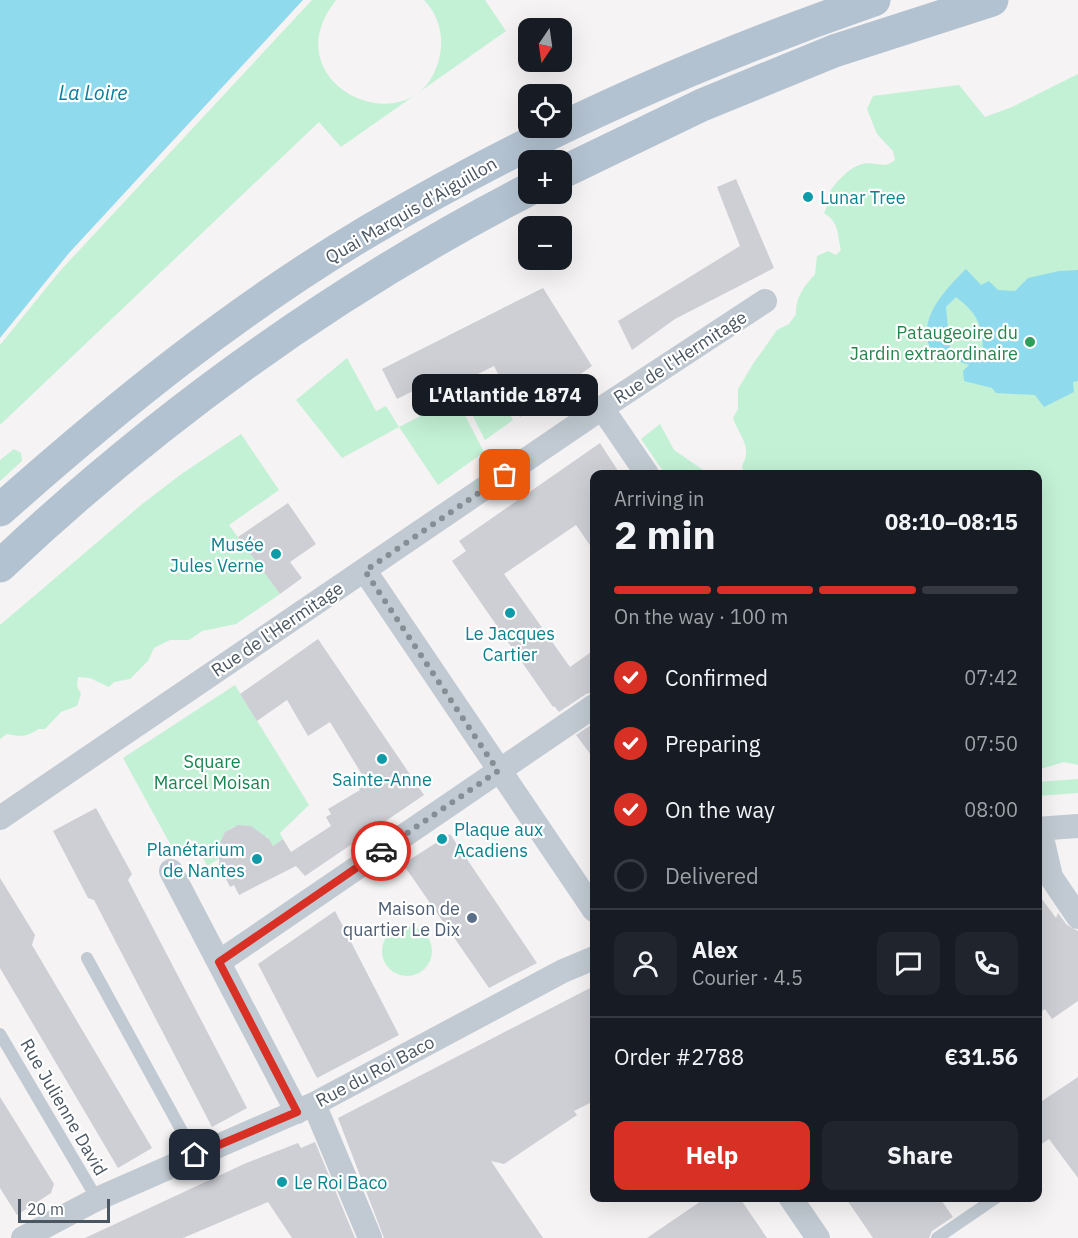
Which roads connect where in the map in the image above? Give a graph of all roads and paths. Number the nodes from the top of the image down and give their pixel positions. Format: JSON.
{"nodes":[{"id":1,"x":874,"y":0,"type":"edge"},
{"id":2,"x":992,"y":0,"type":"edge"},
{"id":3,"x":572,"y":168,"type":"edge"},
{"id":4,"x":518,"y":196,"type":"edge"},
{"id":5,"x":765,"y":301,"type":"dead end"},
{"id":6,"x":602,"y":408,"type":"junction"},
{"id":7,"x":644,"y":470,"type":"edge"},
{"id":8,"x":0,"y":510,"type":"edge"},
{"id":9,"x":0,"y":566,"type":"edge"},
{"id":10,"x":365,"y":571,"type":"junction"},
{"id":11,"x":590,"y":709,"type":"edge"},
{"id":12,"x":498,"y":771,"type":"junction"},
{"id":13,"x":0,"y":818,"type":"edge"},
{"id":14,"x":1078,"y":826,"type":"edge"},
{"id":15,"x":1042,"y":829,"type":"edge"},
{"id":16,"x":1042,"y":844,"type":"edge"},
{"id":17,"x":171,"y":871,"type":"dead end"},
{"id":18,"x":590,"y":904,"type":"edge"},
{"id":19,"x":1078,"y":917,"type":"edge"},
{"id":20,"x":87,"y":958,"type":"dead end"},
{"id":21,"x":590,"y":960,"type":"edge"},
{"id":22,"x":219,"y":962,"type":"junction"},
{"id":23,"x":0,"y":1034,"type":"edge"},
{"id":24,"x":306,"y":1108,"type":"junction"},
{"id":25,"x":195,"y":1155,"type":"junction"},
{"id":26,"x":97,"y":1199,"type":"junction"},
{"id":27,"x":793,"y":1202,"type":"edge"},
{"id":28,"x":990,"y":1202,"type":"edge"},
{"id":29,"x":23,"y":1238,"type":"edge"},
{"id":30,"x":370,"y":1238,"type":"edge"},
{"id":31,"x":818,"y":1238,"type":"edge"},
{"id":32,"x":937,"y":1238,"type":"edge"}],
"edges":[{"from":1,"to":8,"type":"main road","name":"Quai Marquis d'Aiguillon"},
{"from":2,"to":3,"type":"main road"},
{"from":4,"to":9,"type":"main road"},
{"from":5,"to":6,"type":"street","name":"Rue de l'Hermitage"},
{"from":6,"to":7,"type":"street"},
{"from":6,"to":10,"type":"street","name":"Rue de l'Hermitage"},
{"from":10,"to":12,"type":"street"},
{"from":10,"to":13,"type":"street","name":"Rue de l'Hermitage"},
{"from":11,"to":12,"type":"street"},
{"from":12,"to":18,"type":"street"},
{"from":12,"to":22,"type":"street"},
{"from":14,"to":15,"type":"street"},
{"from":16,"to":19,"type":"street"},
{"from":17,"to":22,"type":"street"},
{"from":20,"to":25,"type":"lane"},
{"from":21,"to":24,"type":"street","name":"Rue du Roi Baco"},
{"from":22,"to":24,"type":"street"},
{"from":23,"to":26,"type":"lane","name":"Rue Julienne David"},
{"from":24,"to":25,"type":"street","name":"Rue du Roi Baco"},
{"from":24,"to":30,"type":"street"},
{"from":25,"to":26,"type":"street","name":"Rue du Roi Baco"},
{"from":26,"to":29,"type":"street","name":"Rue du Roi Baco"},
{"from":27,"to":31,"type":"street"},
{"from":28,"to":32,"type":"lane"}]}
